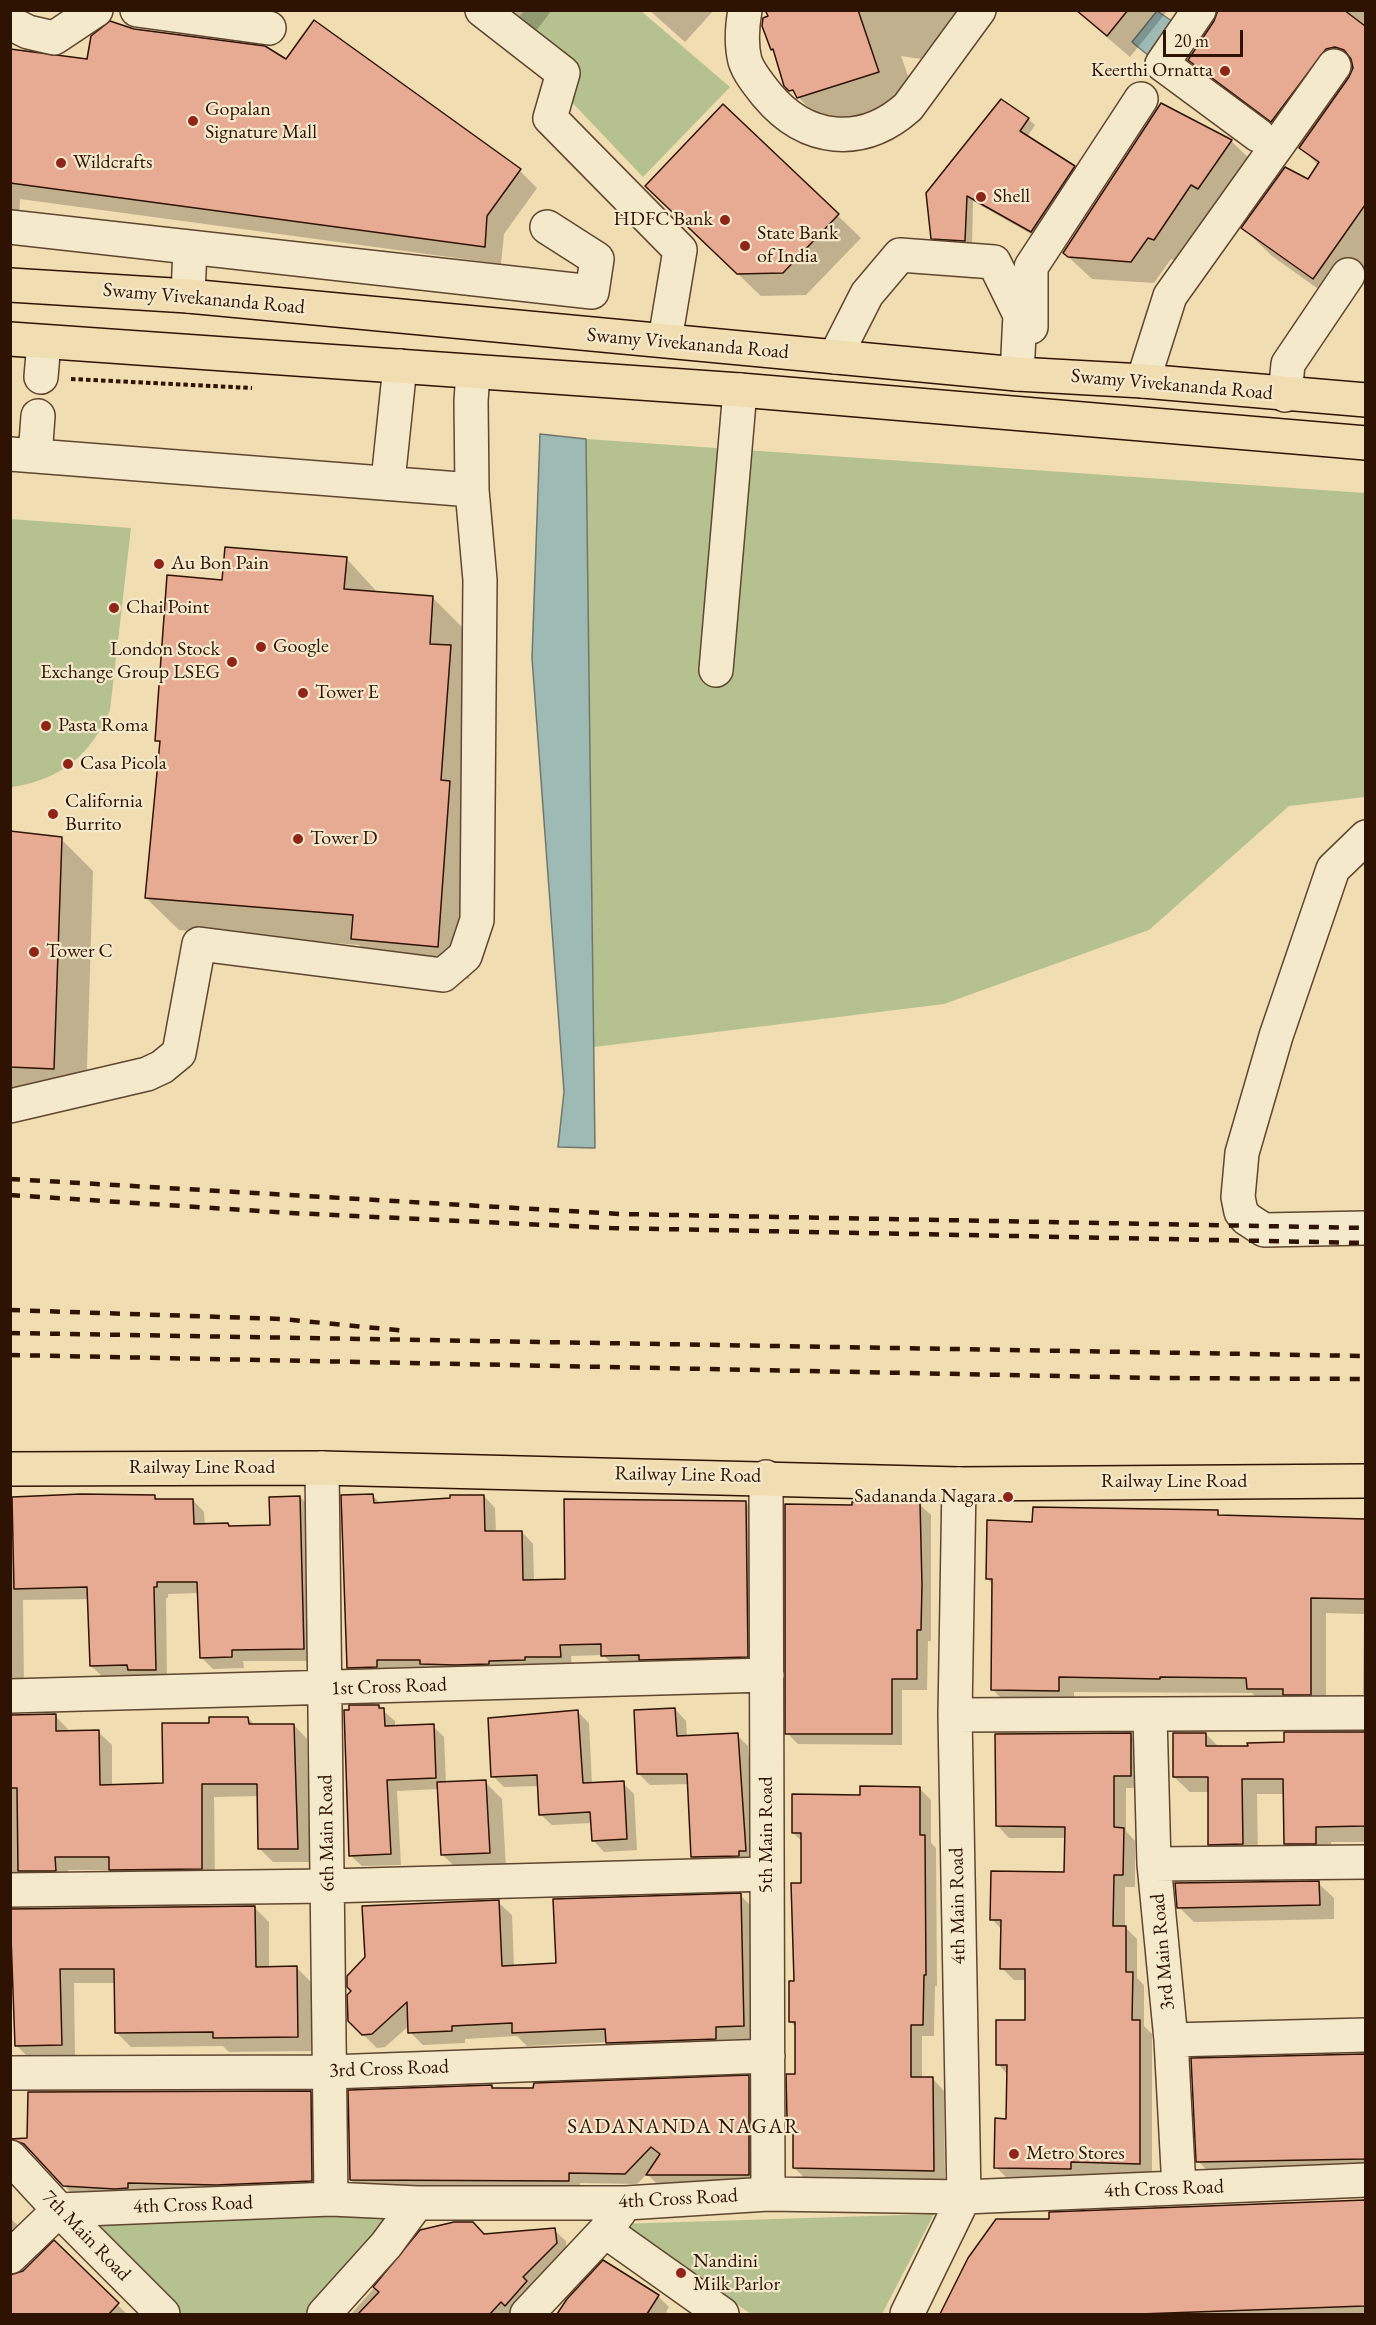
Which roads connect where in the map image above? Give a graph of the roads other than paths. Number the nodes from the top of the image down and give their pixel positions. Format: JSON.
{"nodes":[{"id":1,"x":96,"y":10,"type":"edge"},
{"id":2,"x":137,"y":10,"type":"edge"},
{"id":3,"x":482,"y":10,"type":"edge"},
{"id":4,"x":745,"y":10,"type":"edge"},
{"id":5,"x":979,"y":10,"type":"edge"},
{"id":6,"x":1199,"y":10,"type":"edge"},
{"id":7,"x":10,"y":23,"type":"edge"},
{"id":8,"x":269,"y":28,"type":"dead end"},
{"id":9,"x":1334,"y":66,"type":"dead end"},
{"id":10,"x":1141,"y":99,"type":"dead end"},
{"id":11,"x":1258,"y":135,"type":"dead end"},
{"id":12,"x":10,"y":227,"type":"edge"},
{"id":13,"x":547,"y":227,"type":"dead end"},
{"id":14,"x":190,"y":247,"type":"junction"},
{"id":15,"x":1348,"y":275,"type":"dead end"},
{"id":16,"x":506,"y":282,"type":"junction"},
{"id":17,"x":10,"y":285,"type":"edge"},
{"id":18,"x":188,"y":296,"type":"junction"},
{"id":19,"x":503,"y":326,"type":"junction"},
{"id":20,"x":10,"y":339,"type":"edge"},
{"id":21,"x":665,"y":340,"type":"junction"},
{"id":22,"x":44,"y":342,"type":"junction"},
{"id":23,"x":835,"y":357,"type":"junction"},
{"id":24,"x":400,"y":366,"type":"junction"},
{"id":25,"x":473,"y":372,"type":"junction"},
{"id":26,"x":1024,"y":374,"type":"junction"},
{"id":27,"x":41,"y":377,"type":"dead end"},
{"id":28,"x":1143,"y":381,"type":"junction"},
{"id":29,"x":740,"y":390,"type":"junction"},
{"id":30,"x":1285,"y":395,"type":"junction"},
{"id":31,"x":1365,"y":400,"type":"edge"},
{"id":32,"x":38,"y":416,"type":"dead end"},
{"id":33,"x":1365,"y":443,"type":"edge"},
{"id":34,"x":23,"y":455,"type":"edge"},
{"id":35,"x":388,"y":481,"type":"junction"},
{"id":36,"x":472,"y":489,"type":"junction"},
{"id":37,"x":716,"y":670,"type":"dead end"},
{"id":38,"x":1365,"y":837,"type":"edge"},
{"id":39,"x":1365,"y":868,"type":"edge"},
{"id":40,"x":1333,"y":870,"type":"junction"},
{"id":41,"x":10,"y":1106,"type":"edge"},
{"id":42,"x":1365,"y":1228,"type":"edge"},
{"id":43,"x":322,"y":1468,"type":"junction"},
{"id":44,"x":10,"y":1469,"type":"edge"},
{"id":45,"x":766,"y":1477,"type":"junction"},
{"id":46,"x":1365,"y":1481,"type":"edge"},
{"id":47,"x":959,"y":1484,"type":"junction"},
{"id":48,"x":767,"y":1675,"type":"junction"},
{"id":49,"x":325,"y":1688,"type":"junction"},
{"id":50,"x":10,"y":1696,"type":"edge"},
{"id":51,"x":1365,"y":1713,"type":"edge"},
{"id":52,"x":955,"y":1715,"type":"junction"},
{"id":53,"x":1150,"y":1716,"type":"junction"},
{"id":54,"x":1365,"y":1862,"type":"edge"},
{"id":55,"x":1154,"y":1864,"type":"junction"},
{"id":56,"x":767,"y":1874,"type":"junction"},
{"id":57,"x":328,"y":1886,"type":"junction"},
{"id":58,"x":10,"y":1890,"type":"edge"},
{"id":59,"x":1365,"y":2035,"type":"edge"},
{"id":60,"x":1171,"y":2040,"type":"junction"},
{"id":61,"x":768,"y":2056,"type":"junction"},
{"id":62,"x":330,"y":2072,"type":"junction"},
{"id":63,"x":10,"y":2073,"type":"edge"},
{"id":64,"x":10,"y":2157,"type":"edge"},
{"id":65,"x":1365,"y":2180,"type":"edge"},
{"id":66,"x":1179,"y":2188,"type":"junction"},
{"id":67,"x":768,"y":2194,"type":"junction"},
{"id":68,"x":964,"y":2197,"type":"junction"},
{"id":69,"x":331,"y":2199,"type":"junction"},
{"id":70,"x":417,"y":2203,"type":"junction"},
{"id":71,"x":626,"y":2203,"type":"junction"},
{"id":72,"x":59,"y":2210,"type":"junction"},
{"id":73,"x":605,"y":2231,"type":"junction"},
{"id":74,"x":10,"y":2257,"type":"edge"},
{"id":75,"x":163,"y":2314,"type":"edge"},
{"id":76,"x":324,"y":2314,"type":"edge"},
{"id":77,"x":527,"y":2314,"type":"edge"},
{"id":78,"x":722,"y":2314,"type":"edge"},
{"id":79,"x":907,"y":2314,"type":"edge"}],
"edges":[{"from":1,"to":7,"type":"street"},
{"from":2,"to":8,"type":"street"},
{"from":3,"to":21,"type":"street"},
{"from":4,"to":5,"type":"street"},
{"from":6,"to":11,"type":"street"},
{"from":9,"to":28,"type":"street"},
{"from":10,"to":26,"type":"street"},
{"from":12,"to":14,"type":"street"},
{"from":13,"to":16,"type":"street"},
{"from":14,"to":16,"type":"street"},
{"from":14,"to":18,"type":"street"},
{"from":15,"to":30,"type":"street"},
{"from":16,"to":19,"type":"street"},
{"from":17,"to":18,"type":"main road","name":"Swamy Vivekananda Road"},
{"from":18,"to":19,"type":"main road","name":"Swamy Vivekananda Road"},
{"from":19,"to":21,"type":"main road","name":"Swamy Vivekananda Road"},
{"from":20,"to":22,"type":"main road","name":"Swamy Vivekananda Road"},
{"from":21,"to":23,"type":"main road","name":"Swamy Vivekananda Road"},
{"from":22,"to":24,"type":"main road","name":"Swamy Vivekananda Road"},
{"from":22,"to":27,"type":"street"},
{"from":23,"to":26,"type":"main road","name":"Swamy Vivekananda Road"},
{"from":23,"to":26,"type":"street"},
{"from":24,"to":25,"type":"main road","name":"Swamy Vivekananda Road"},
{"from":24,"to":35,"type":"street"},
{"from":25,"to":29,"type":"main road","name":"Swamy Vivekananda Road"},
{"from":25,"to":36,"type":"street"},
{"from":26,"to":28,"type":"main road","name":"Swamy Vivekananda Road"},
{"from":28,"to":30,"type":"main road","name":"Swamy Vivekananda Road"},
{"from":29,"to":33,"type":"main road","name":"Swamy Vivekananda Road"},
{"from":29,"to":37,"type":"street"},
{"from":30,"to":31,"type":"main road","name":"Swamy Vivekananda Road"},
{"from":32,"to":34,"type":"street"},
{"from":34,"to":35,"type":"street"},
{"from":35,"to":36,"type":"street"},
{"from":36,"to":41,"type":"street"},
{"from":38,"to":40,"type":"street"},
{"from":39,"to":40,"type":"street"},
{"from":40,"to":42,"type":"street"},
{"from":43,"to":44,"type":"main road","name":"Railway Line Road"},
{"from":43,"to":45,"type":"main road","name":"Railway Line Road"},
{"from":43,"to":49,"type":"street","name":"6th Main Road"},
{"from":45,"to":47,"type":"main road","name":"Railway Line Road"},
{"from":45,"to":48,"type":"street","name":"5th Main Road"},
{"from":46,"to":47,"type":"main road","name":"Railway Line Road"},
{"from":47,"to":52,"type":"street","name":"4th Main Road"},
{"from":48,"to":49,"type":"street","name":"1st Cross Road"},
{"from":48,"to":56,"type":"street","name":"5th Main Road"},
{"from":49,"to":50,"type":"street","name":"1st Cross Road"},
{"from":49,"to":57,"type":"street","name":"6th Main Road"},
{"from":51,"to":53,"type":"street"},
{"from":52,"to":53,"type":"street"},
{"from":52,"to":68,"type":"street","name":"4th Main Road"},
{"from":53,"to":55,"type":"street","name":"3rd Main Road"},
{"from":54,"to":55,"type":"street"},
{"from":55,"to":60,"type":"street","name":"3rd Main Road"},
{"from":56,"to":57,"type":"street"},
{"from":56,"to":61,"type":"street","name":"5th Main Road"},
{"from":57,"to":58,"type":"street"},
{"from":57,"to":62,"type":"street","name":"6th Main Road"},
{"from":59,"to":60,"type":"street"},
{"from":60,"to":66,"type":"street","name":"3rd Main Road"},
{"from":61,"to":62,"type":"street","name":"3rd Cross Road"},
{"from":61,"to":67,"type":"street","name":"5th Main Road"},
{"from":62,"to":63,"type":"street","name":"3rd Cross Road"},
{"from":62,"to":69,"type":"street","name":"6th Main Road"},
{"from":64,"to":72,"type":"street","name":"7th Main Road"},
{"from":65,"to":66,"type":"street","name":"4th Cross Road"},
{"from":66,"to":68,"type":"street","name":"4th Cross Road"},
{"from":67,"to":68,"type":"street","name":"4th Cross Road"},
{"from":67,"to":71,"type":"street","name":"4th Cross Road"},
{"from":68,"to":79,"type":"street","name":"4th Main Road"},
{"from":69,"to":70,"type":"street","name":"4th Cross Road"},
{"from":69,"to":72,"type":"street","name":"4th Cross Road"},
{"from":70,"to":71,"type":"street","name":"4th Cross Road"},
{"from":70,"to":76,"type":"street"},
{"from":71,"to":73,"type":"street"},
{"from":72,"to":74,"type":"street"},
{"from":72,"to":75,"type":"street","name":"7th Main Road"},
{"from":73,"to":77,"type":"street"},
{"from":73,"to":78,"type":"street"}]}
